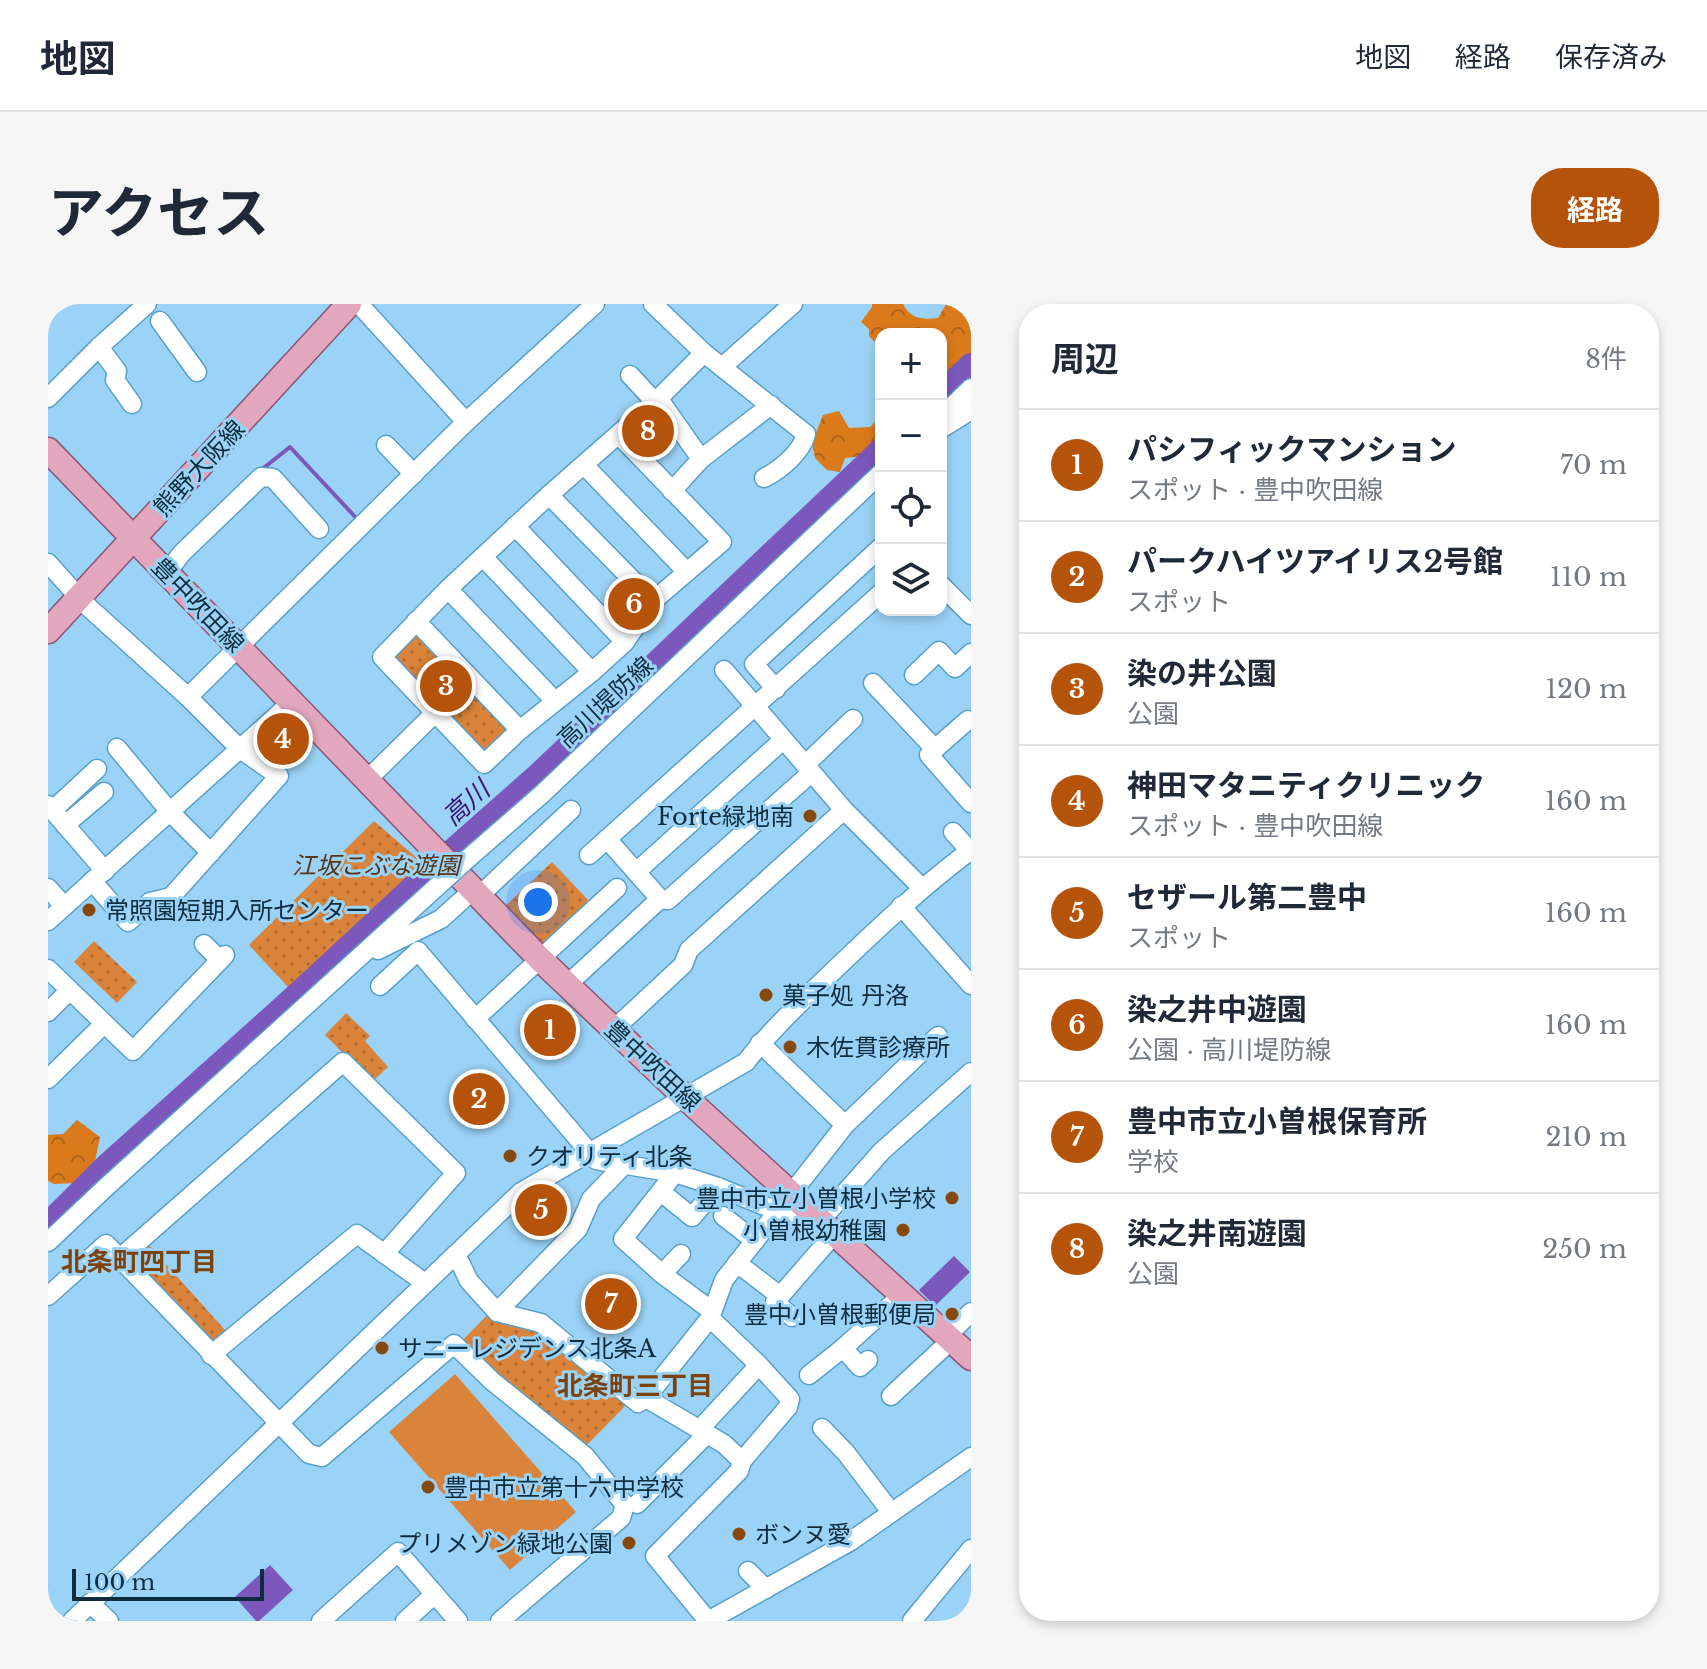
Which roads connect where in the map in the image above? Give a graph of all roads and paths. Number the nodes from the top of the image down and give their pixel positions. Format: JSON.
{"nodes":[{"id":1,"x":147,"y":304,"type":"edge"},
{"id":2,"x":349,"y":304,"type":"edge"},
{"id":3,"x":359,"y":304,"type":"edge"},
{"id":4,"x":595,"y":304,"type":"edge"},
{"id":5,"x":653,"y":304,"type":"edge"},
{"id":6,"x":793,"y":304,"type":"edge"},
{"id":7,"x":160,"y":321,"type":"dead end"},
{"id":8,"x":99,"y":347,"type":"junction"},
{"id":9,"x":704,"y":353,"type":"junction"},
{"id":10,"x":722,"y":367,"type":"junction"},
{"id":11,"x":197,"y":372,"type":"dead end"},
{"id":12,"x":630,"y":375,"type":"dead end"},
{"id":13,"x":971,"y":388,"type":"edge"},
{"id":14,"x":48,"y":398,"type":"edge"},
{"id":15,"x":655,"y":402,"type":"junction"},
{"id":16,"x":132,"y":404,"type":"dead end"},
{"id":17,"x":771,"y":405,"type":"junction"},
{"id":18,"x":971,"y":410,"type":"edge"},
{"id":19,"x":947,"y":411,"type":"edge"},
{"id":20,"x":466,"y":422,"type":"junction"},
{"id":21,"x":947,"y":425,"type":"edge"},
{"id":22,"x":619,"y":435,"type":"junction"},
{"id":23,"x":386,"y":445,"type":"dead end"},
{"id":24,"x":48,"y":450,"type":"edge"},
{"id":25,"x":701,"y":459,"type":"junction"},
{"id":26,"x":584,"y":465,"type":"junction"},
{"id":27,"x":414,"y":474,"type":"junction"},
{"id":28,"x":764,"y":478,"type":"dead end"},
{"id":29,"x":875,"y":479,"type":"edge"},
{"id":30,"x":672,"y":491,"type":"junction"},
{"id":31,"x":549,"y":495,"type":"junction"},
{"id":32,"x":515,"y":526,"type":"junction"},
{"id":33,"x":319,"y":529,"type":"dead end"},
{"id":34,"x":134,"y":538,"type":"junction"},
{"id":35,"x":875,"y":553,"type":"edge"},
{"id":36,"x":483,"y":557,"type":"junction"},
{"id":37,"x":48,"y":563,"type":"edge"},
{"id":38,"x":687,"y":572,"type":"junction"},
{"id":39,"x":167,"y":573,"type":"junction"},
{"id":40,"x":448,"y":589,"type":"junction"},
{"id":41,"x":947,"y":591,"type":"edge"},
{"id":42,"x":80,"y":597,"type":"junction"},
{"id":43,"x":875,"y":598,"type":"edge"},
{"id":44,"x":653,"y":601,"type":"junction"},
{"id":45,"x":971,"y":615,"type":"edge"},
{"id":46,"x":416,"y":621,"type":"junction"},
{"id":47,"x":48,"y":631,"type":"edge"},
{"id":48,"x":625,"y":642,"type":"junction"},
{"id":49,"x":239,"y":647,"type":"junction"},
{"id":50,"x":971,"y":653,"type":"edge"},
{"id":51,"x":724,"y":670,"type":"dead end"},
{"id":52,"x":592,"y":672,"type":"junction"},
{"id":53,"x":914,"y":675,"type":"dead end"},
{"id":54,"x":873,"y":683,"type":"dead end"},
{"id":55,"x":776,"y":689,"type":"junction"},
{"id":56,"x":188,"y":697,"type":"junction"},
{"id":57,"x":555,"y":701,"type":"junction"},
{"id":58,"x":292,"y":702,"type":"junction"},
{"id":59,"x":756,"y":707,"type":"junction"},
{"id":60,"x":435,"y":713,"type":"junction"},
{"id":61,"x":853,"y":719,"type":"dead end"},
{"id":62,"x":971,"y":721,"type":"edge"},
{"id":63,"x":520,"y":730,"type":"junction"},
{"id":64,"x":783,"y":740,"type":"junction"},
{"id":65,"x":117,"y":748,"type":"dead end"},
{"id":66,"x":240,"y":749,"type":"junction"},
{"id":67,"x":935,"y":749,"type":"junction"},
{"id":68,"x":97,"y":769,"type":"dead end"},
{"id":69,"x":808,"y":769,"type":"junction"},
{"id":70,"x":367,"y":780,"type":"junction"},
{"id":71,"x":104,"y":792,"type":"dead end"},
{"id":72,"x":971,"y":803,"type":"edge"},
{"id":73,"x":50,"y":807,"type":"edge"},
{"id":74,"x":571,"y":810,"type":"dead end"},
{"id":75,"x":844,"y":810,"type":"junction"},
{"id":76,"x":170,"y":812,"type":"junction"},
{"id":77,"x":65,"y":825,"type":"junction"},
{"id":78,"x":953,"y":832,"type":"dead end"},
{"id":79,"x":607,"y":839,"type":"junction"},
{"id":80,"x":211,"y":853,"type":"junction"},
{"id":81,"x":969,"y":854,"type":"edge"},
{"id":82,"x":589,"y":855,"type":"dead end"},
{"id":83,"x":636,"y":872,"type":"junction"},
{"id":84,"x":98,"y":876,"type":"junction"},
{"id":85,"x":48,"y":888,"type":"edge"},
{"id":86,"x":617,"y":888,"type":"dead end"},
{"id":87,"x":922,"y":888,"type":"junction"},
{"id":88,"x":476,"y":893,"type":"junction"},
{"id":89,"x":660,"y":899,"type":"junction"},
{"id":90,"x":64,"y":906,"type":"junction"},
{"id":91,"x":901,"y":906,"type":"junction"},
{"id":92,"x":48,"y":921,"type":"edge"},
{"id":93,"x":204,"y":944,"type":"dead end"},
{"id":94,"x":540,"y":959,"type":"junction"},
{"id":95,"x":354,"y":962,"type":"junction"},
{"id":96,"x":48,"y":969,"type":"edge"},
{"id":97,"x":567,"y":985,"type":"junction"},
{"id":98,"x":971,"y":985,"type":"edge"},
{"id":99,"x":380,"y":986,"type":"dead end"},
{"id":100,"x":69,"y":991,"type":"junction"},
{"id":101,"x":48,"y":1012,"type":"edge"},
{"id":102,"x":475,"y":1019,"type":"junction"},
{"id":103,"x":104,"y":1024,"type":"junction"},
{"id":104,"x":613,"y":1030,"type":"junction"},
{"id":105,"x":938,"y":1036,"type":"dead end"},
{"id":106,"x":760,"y":1043,"type":"junction"},
{"id":107,"x":971,"y":1072,"type":"edge"},
{"id":108,"x":48,"y":1079,"type":"edge"},
{"id":109,"x":686,"y":1098,"type":"junction"},
{"id":110,"x":845,"y":1125,"type":"junction"},
{"id":111,"x":590,"y":1153,"type":"junction"},
{"id":112,"x":624,"y":1165,"type":"junction"},
{"id":113,"x":675,"y":1173,"type":"junction"},
{"id":114,"x":718,"y":1187,"type":"junction"},
{"id":115,"x":661,"y":1192,"type":"junction"},
{"id":116,"x":785,"y":1203,"type":"junction"},
{"id":117,"x":723,"y":1216,"type":"dead end"},
{"id":118,"x":827,"y":1227,"type":"junction"},
{"id":119,"x":755,"y":1241,"type":"junction"},
{"id":120,"x":48,"y":1242,"type":"edge"},
{"id":121,"x":384,"y":1254,"type":"junction"},
{"id":122,"x":456,"y":1254,"type":"junction"},
{"id":123,"x":681,"y":1254,"type":"dead end"},
{"id":124,"x":120,"y":1258,"type":"junction"},
{"id":125,"x":737,"y":1263,"type":"junction"},
{"id":126,"x":662,"y":1274,"type":"junction"},
{"id":127,"x":425,"y":1283,"type":"junction"},
{"id":128,"x":902,"y":1295,"type":"junction"},
{"id":129,"x":48,"y":1296,"type":"edge"},
{"id":130,"x":780,"y":1296,"type":"junction"},
{"id":131,"x":497,"y":1312,"type":"junction"},
{"id":132,"x":971,"y":1312,"type":"edge"},
{"id":133,"x":711,"y":1314,"type":"junction"},
{"id":134,"x":792,"y":1317,"type":"dead end"},
{"id":135,"x":947,"y":1336,"type":"junction"},
{"id":136,"x":843,"y":1348,"type":"junction"},
{"id":137,"x":211,"y":1355,"type":"junction"},
{"id":138,"x":971,"y":1358,"type":"edge"},
{"id":139,"x":759,"y":1365,"type":"junction"},
{"id":140,"x":860,"y":1367,"type":"dead end"},
{"id":141,"x":809,"y":1375,"type":"dead end"},
{"id":142,"x":891,"y":1396,"type":"dead end"},
{"id":143,"x":646,"y":1398,"type":"junction"},
{"id":144,"x":279,"y":1423,"type":"junction"},
{"id":145,"x":822,"y":1428,"type":"dead end"},
{"id":146,"x":703,"y":1432,"type":"junction"},
{"id":147,"x":971,"y":1457,"type":"edge"},
{"id":148,"x":742,"y":1461,"type":"junction"},
{"id":149,"x":637,"y":1504,"type":"dead end"},
{"id":150,"x":891,"y":1512,"type":"junction"},
{"id":151,"x":971,"y":1549,"type":"edge"},
{"id":152,"x":748,"y":1571,"type":"dead end"},
{"id":153,"x":766,"y":1589,"type":"junction"},
{"id":154,"x":435,"y":1594,"type":"junction"},
{"id":155,"x":90,"y":1603,"type":"junction"},
{"id":156,"x":72,"y":1621,"type":"edge"},
{"id":157,"x":109,"y":1621,"type":"edge"},
{"id":158,"x":321,"y":1621,"type":"edge"},
{"id":159,"x":405,"y":1621,"type":"edge"},
{"id":160,"x":458,"y":1621,"type":"edge"},
{"id":161,"x":500,"y":1621,"type":"edge"},
{"id":162,"x":708,"y":1621,"type":"edge"},
{"id":163,"x":912,"y":1621,"type":"edge"}],
"edges":[{"from":1,"to":8,"type":"street"},
{"from":2,"to":34,"type":"main road","name":"熊野大阪線"},
{"from":3,"to":20,"type":"street"},
{"from":4,"to":20,"type":"street"},
{"from":5,"to":9,"type":"street"},
{"from":6,"to":10,"type":"street"},
{"from":7,"to":11,"type":"street"},
{"from":8,"to":14,"type":"street"},
{"from":8,"to":16,"type":"street"},
{"from":9,"to":10,"type":"street"},
{"from":9,"to":15,"type":"street"},
{"from":10,"to":17,"type":"street"},
{"from":12,"to":15,"type":"street"},
{"from":13,"to":19,"type":"street"},
{"from":15,"to":22,"type":"street"},
{"from":15,"to":25,"type":"street"},
{"from":17,"to":25,"type":"street"},
{"from":17,"to":28,"type":"street"},
{"from":18,"to":21,"type":"street"},
{"from":20,"to":27,"type":"street"},
{"from":22,"to":26,"type":"street"},
{"from":22,"to":30,"type":"street"},
{"from":23,"to":27,"type":"street"},
{"from":24,"to":34,"type":"main road","name":"豊中吹田線"},
{"from":25,"to":30,"type":"street"},
{"from":26,"to":31,"type":"street"},
{"from":26,"to":38,"type":"street"},
{"from":27,"to":49,"type":"street"},
{"from":29,"to":95,"type":"street","name":"高川堤防線","bridge":true},
{"from":30,"to":38,"type":"street"},
{"from":31,"to":32,"type":"street"},
{"from":31,"to":44,"type":"street"},
{"from":32,"to":36,"type":"street"},
{"from":32,"to":48,"type":"street"},
{"from":33,"to":39,"type":"street"},
{"from":34,"to":39,"type":"main road","name":"豊中吹田線"},
{"from":34,"to":42,"type":"main road","name":"熊野大阪線"},
{"from":35,"to":55,"type":"street"},
{"from":36,"to":40,"type":"street"},
{"from":36,"to":52,"type":"street"},
{"from":37,"to":42,"type":"street"},
{"from":38,"to":44,"type":"street"},
{"from":39,"to":49,"type":"main road","name":"豊中吹田線"},
{"from":40,"to":46,"type":"street"},
{"from":40,"to":57,"type":"street"},
{"from":41,"to":45,"type":"street"},
{"from":42,"to":47,"type":"main road","name":"熊野大阪線"},
{"from":42,"to":56,"type":"street"},
{"from":43,"to":55,"type":"street"},
{"from":44,"to":48,"type":"street"},
{"from":46,"to":60,"type":"street"},
{"from":46,"to":63,"type":"street"},
{"from":48,"to":52,"type":"street"},
{"from":49,"to":56,"type":"street"},
{"from":49,"to":58,"type":"main road","name":"豊中吹田線"},
{"from":50,"to":53,"type":"street"},
{"from":51,"to":59,"type":"street"},
{"from":52,"to":57,"type":"street"},
{"from":54,"to":67,"type":"street"},
{"from":55,"to":59,"type":"street"},
{"from":56,"to":66,"type":"street"},
{"from":57,"to":63,"type":"street"},
{"from":58,"to":66,"type":"street"},
{"from":58,"to":70,"type":"main road","name":"豊中吹田線"},
{"from":59,"to":64,"type":"street"},
{"from":59,"to":79,"type":"street"},
{"from":60,"to":63,"type":"street"},
{"from":60,"to":70,"type":"street"},
{"from":61,"to":69,"type":"street"},
{"from":62,"to":67,"type":"street"},
{"from":64,"to":69,"type":"street"},
{"from":64,"to":83,"type":"street"},
{"from":65,"to":76,"type":"street"},
{"from":66,"to":76,"type":"street"},
{"from":66,"to":80,"type":"street"},
{"from":67,"to":72,"type":"street"},
{"from":68,"to":73,"type":"street"},
{"from":69,"to":75,"type":"street"},
{"from":69,"to":89,"type":"street"},
{"from":70,"to":88,"type":"main road","name":"豊中吹田線"},
{"from":71,"to":77,"type":"street"},
{"from":73,"to":77,"type":"street"},
{"from":74,"to":88,"type":"street"},
{"from":75,"to":87,"type":"street"},
{"from":75,"to":104,"type":"street"},
{"from":76,"to":80,"type":"street"},
{"from":76,"to":84,"type":"street"},
{"from":77,"to":84,"type":"street"},
{"from":78,"to":81,"type":"street"},
{"from":79,"to":82,"type":"street"},
{"from":79,"to":83,"type":"street"},
{"from":80,"to":84,"type":"street"},
{"from":81,"to":87,"type":"street"},
{"from":83,"to":89,"type":"street"},
{"from":84,"to":90,"type":"street"},
{"from":85,"to":90,"type":"street"},
{"from":86,"to":94,"type":"street"},
{"from":87,"to":91,"type":"street"},
{"from":88,"to":94,"type":"main road","name":"豊中吹田線"},
{"from":88,"to":95,"type":"street"},
{"from":89,"to":97,"type":"street"},
{"from":90,"to":92,"type":"street"},
{"from":91,"to":98,"type":"street"},
{"from":91,"to":106,"type":"street"},
{"from":93,"to":103,"type":"street"},
{"from":94,"to":97,"type":"main road","name":"豊中吹田線"},
{"from":94,"to":102,"type":"street"},
{"from":95,"to":120,"type":"street","name":"高川堤防線"},
{"from":96,"to":100,"type":"street"},
{"from":97,"to":104,"type":"main road","name":"豊中吹田線"},
{"from":99,"to":102,"type":"street"},
{"from":100,"to":101,"type":"street"},
{"from":100,"to":103,"type":"street"},
{"from":102,"to":111,"type":"street"},
{"from":103,"to":108,"type":"street"},
{"from":104,"to":109,"type":"main road","name":"豊中吹田線"},
{"from":105,"to":110,"type":"street"},
{"from":106,"to":109,"type":"street"},
{"from":106,"to":110,"type":"street"},
{"from":107,"to":118,"type":"street"},
{"from":109,"to":111,"type":"street"},
{"from":109,"to":116,"type":"main road","name":"豊中吹田線"},
{"from":110,"to":116,"type":"street"},
{"from":111,"to":112,"type":"street"},
{"from":111,"to":122,"type":"street"},
{"from":112,"to":113,"type":"street"},
{"from":112,"to":131,"type":"street"},
{"from":113,"to":114,"type":"street"},
{"from":113,"to":115,"type":"street"},
{"from":114,"to":115,"type":"street"},
{"from":114,"to":116,"type":"street"},
{"from":115,"to":126,"type":"street"},
{"from":116,"to":118,"type":"main road","name":"豊中吹田線"},
{"from":116,"to":119,"type":"street"},
{"from":117,"to":119,"type":"street"},
{"from":118,"to":128,"type":"main road","name":"豊中吹田線"},
{"from":118,"to":130,"type":"street"},
{"from":119,"to":125,"type":"street"},
{"from":121,"to":124,"type":"street"},
{"from":121,"to":127,"type":"street"},
{"from":121,"to":137,"type":"street"},
{"from":122,"to":127,"type":"street"},
{"from":122,"to":131,"type":"street"},
{"from":123,"to":126,"type":"street"},
{"from":124,"to":129,"type":"street"},
{"from":124,"to":137,"type":"street"},
{"from":125,"to":130,"type":"street"},
{"from":125,"to":133,"type":"street"},
{"from":126,"to":133,"type":"street"},
{"from":127,"to":144,"type":"street"},
{"from":128,"to":135,"type":"main road","name":"豊中吹田線"},
{"from":128,"to":136,"type":"street"},
{"from":130,"to":134,"type":"street"},
{"from":131,"to":143,"type":"street"},
{"from":132,"to":135,"type":"street"},
{"from":133,"to":139,"type":"street"},
{"from":133,"to":143,"type":"street"},
{"from":135,"to":138,"type":"main road","name":"豊中吹田線"},
{"from":135,"to":142,"type":"street"},
{"from":136,"to":140,"type":"street"},
{"from":136,"to":141,"type":"street"},
{"from":137,"to":144,"type":"street"},
{"from":139,"to":146,"type":"street"},
{"from":139,"to":148,"type":"street"},
{"from":143,"to":146,"type":"street"},
{"from":144,"to":155,"type":"street"},
{"from":144,"to":161,"type":"street"},
{"from":145,"to":150,"type":"street"},
{"from":146,"to":148,"type":"street"},
{"from":146,"to":149,"type":"street"},
{"from":147,"to":150,"type":"street"},
{"from":148,"to":162,"type":"street"},
{"from":150,"to":153,"type":"street"},
{"from":151,"to":163,"type":"street"},
{"from":152,"to":153,"type":"street"},
{"from":153,"to":162,"type":"street"},
{"from":154,"to":158,"type":"street"},
{"from":154,"to":159,"type":"street"},
{"from":154,"to":160,"type":"street"},
{"from":155,"to":156,"type":"street"},
{"from":155,"to":157,"type":"street"}]}
